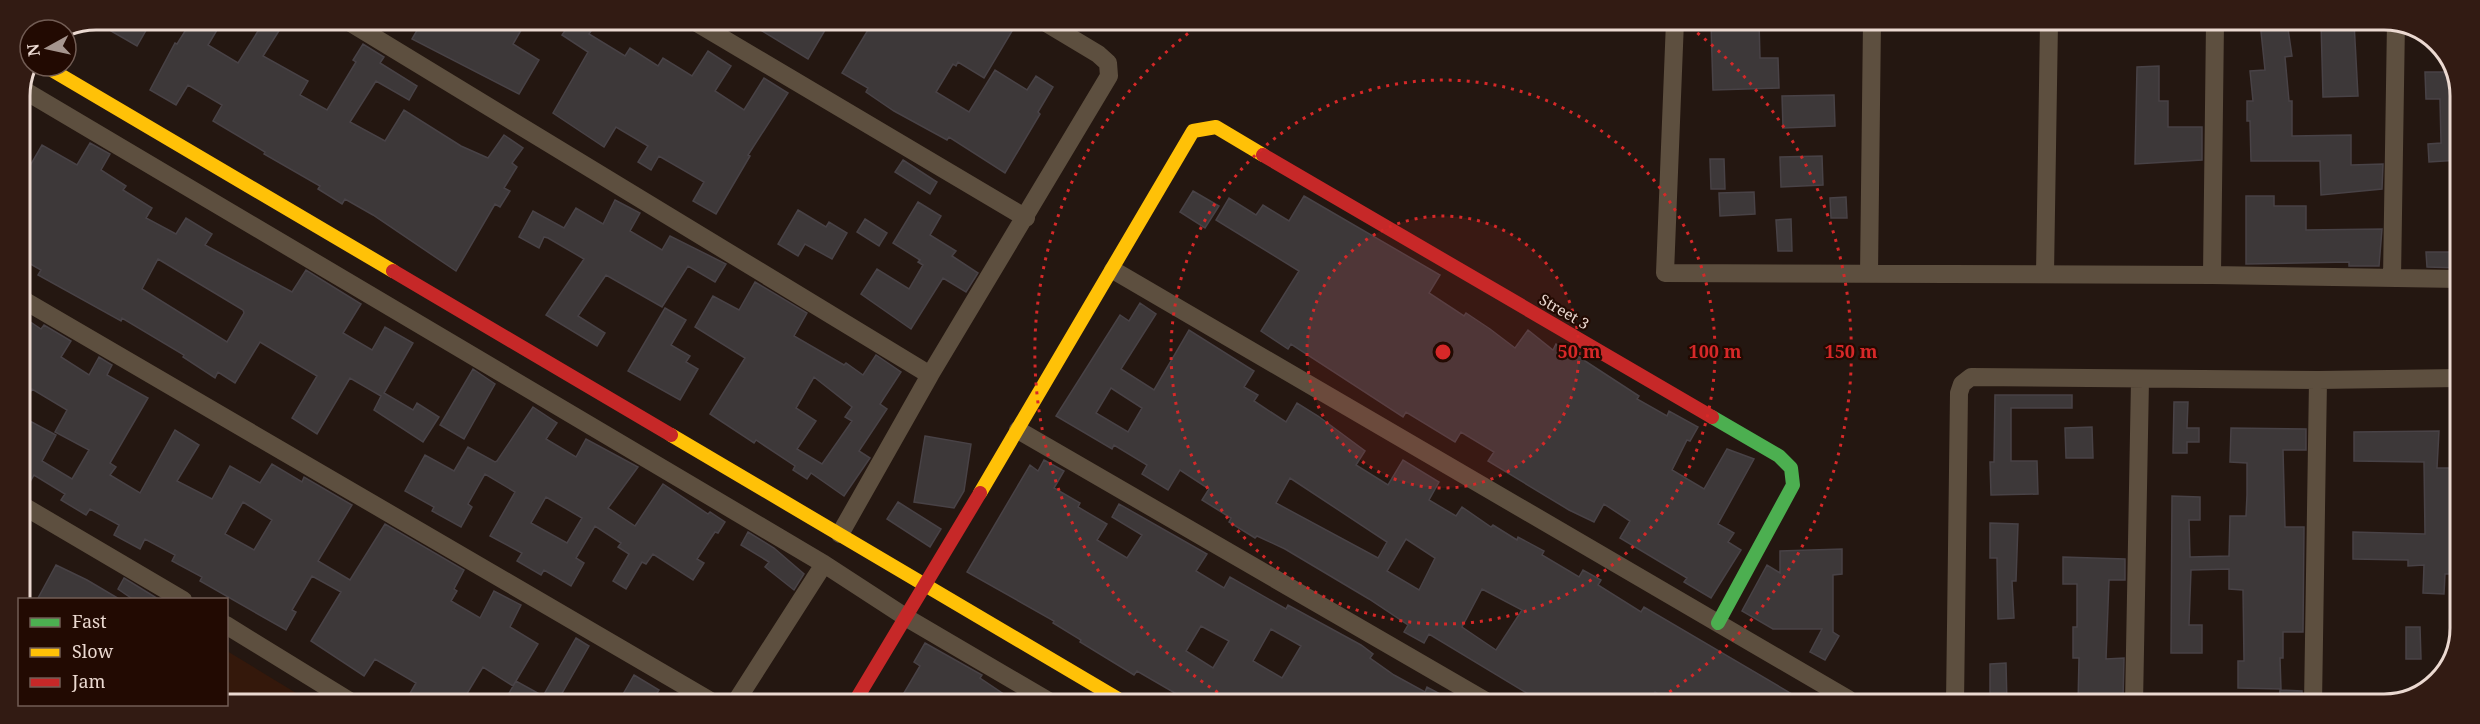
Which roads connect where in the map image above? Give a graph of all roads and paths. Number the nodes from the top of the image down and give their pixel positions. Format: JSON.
{"nodes":[{"id":1,"x":362,"y":30,"type":"edge"},
{"id":2,"x":709,"y":30,"type":"edge"},
{"id":3,"x":1058,"y":30,"type":"edge"},
{"id":4,"x":1675,"y":30,"type":"edge"},
{"id":5,"x":1872,"y":30,"type":"edge"},
{"id":6,"x":2049,"y":30,"type":"edge"},
{"id":7,"x":2214,"y":30,"type":"edge"},
{"id":8,"x":2396,"y":31,"type":"edge"},
{"id":9,"x":65,"y":78,"type":"edge"},
{"id":10,"x":30,"y":94,"type":"edge"},
{"id":11,"x":1026,"y":218,"type":"junction"},
{"id":12,"x":1113,"y":270,"type":"junction"},
{"id":13,"x":1869,"y":274,"type":"junction"},
{"id":14,"x":2045,"y":274,"type":"junction"},
{"id":15,"x":2212,"y":275,"type":"junction"},
{"id":16,"x":2392,"y":278,"type":"junction"},
{"id":17,"x":2450,"y":279,"type":"edge"},
{"id":18,"x":30,"y":304,"type":"edge"},
{"id":19,"x":930,"y":375,"type":"junction"},
{"id":20,"x":2450,"y":378,"type":"edge"},
{"id":21,"x":2140,"y":380,"type":"junction"},
{"id":22,"x":2318,"y":380,"type":"junction"},
{"id":23,"x":1018,"y":430,"type":"junction"},
{"id":24,"x":30,"y":510,"type":"edge"},
{"id":25,"x":840,"y":534,"type":"junction"},
{"id":26,"x":824,"y":564,"type":"junction"},
{"id":27,"x":926,"y":585,"type":"junction"},
{"id":28,"x":180,"y":598,"type":"edge"},
{"id":29,"x":907,"y":618,"type":"junction"},
{"id":30,"x":1718,"y":623,"type":"junction"},
{"id":31,"x":228,"y":628,"type":"edge"},
{"id":32,"x":338,"y":694,"type":"edge"},
{"id":33,"x":699,"y":694,"type":"edge"},
{"id":34,"x":741,"y":694,"type":"edge"},
{"id":35,"x":860,"y":694,"type":"edge"},
{"id":36,"x":1037,"y":694,"type":"edge"},
{"id":37,"x":1110,"y":694,"type":"edge"},
{"id":38,"x":1474,"y":694,"type":"edge"},
{"id":39,"x":1839,"y":694,"type":"edge"},
{"id":40,"x":1954,"y":694,"type":"edge"},
{"id":41,"x":2134,"y":694,"type":"edge"},
{"id":42,"x":2313,"y":694,"type":"edge"}],
"edges":[{"from":1,"to":19,"type":"street"},
{"from":2,"to":11,"type":"street"},
{"from":3,"to":11,"type":"street"},
{"from":4,"to":13,"type":"street"},
{"from":5,"to":13,"type":"street"},
{"from":6,"to":14,"type":"street"},
{"from":7,"to":15,"type":"street"},
{"from":8,"to":16,"type":"street"},
{"from":9,"to":25,"type":"street"},
{"from":10,"to":26,"type":"street"},
{"from":11,"to":19,"type":"street"},
{"from":12,"to":23,"type":"street"},
{"from":12,"to":30,"type":"street"},
{"from":12,"to":30,"type":"street"},
{"from":13,"to":14,"type":"street"},
{"from":14,"to":15,"type":"street"},
{"from":15,"to":16,"type":"street"},
{"from":16,"to":17,"type":"street"},
{"from":18,"to":33,"type":"street"},
{"from":19,"to":25,"type":"street"},
{"from":20,"to":22,"type":"street"},
{"from":21,"to":22,"type":"street"},
{"from":21,"to":40,"type":"street"},
{"from":21,"to":41,"type":"street"},
{"from":22,"to":42,"type":"street"},
{"from":23,"to":27,"type":"street"},
{"from":23,"to":38,"type":"street"},
{"from":24,"to":28,"type":"street"},
{"from":25,"to":27,"type":"street"},
{"from":26,"to":29,"type":"street"},
{"from":26,"to":34,"type":"street"},
{"from":27,"to":29,"type":"street"},
{"from":27,"to":37,"type":"street"},
{"from":29,"to":35,"type":"street"},
{"from":29,"to":36,"type":"street"},
{"from":30,"to":39,"type":"street"},
{"from":31,"to":32,"type":"street"}]}
